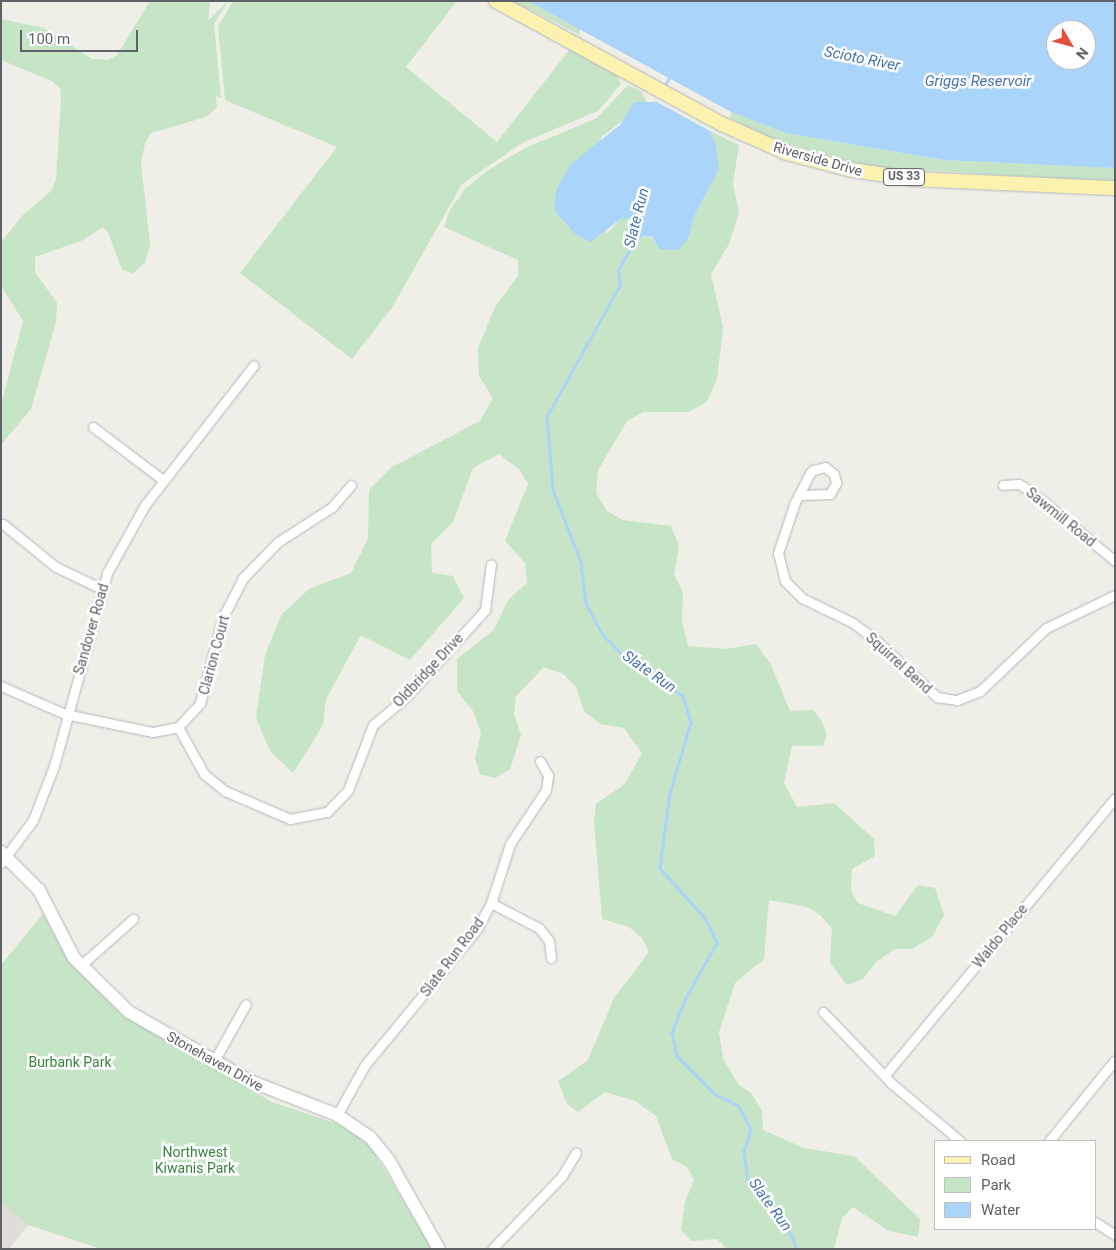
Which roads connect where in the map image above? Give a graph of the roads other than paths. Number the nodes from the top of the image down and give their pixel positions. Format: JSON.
{"nodes":[{"id":1,"x":496,"y":1,"type":"edge"},
{"id":2,"x":1115,"y":188,"type":"edge"},
{"id":3,"x":254,"y":365,"type":"dead end"},
{"id":4,"x":93,"y":427,"type":"dead end"},
{"id":5,"x":163,"y":480,"type":"junction"},
{"id":6,"x":1003,"y":484,"type":"dead end"},
{"id":7,"x":351,"y":485,"type":"dead end"},
{"id":8,"x":799,"y":495,"type":"dead end"},
{"id":9,"x":2,"y":524,"type":"edge"},
{"id":10,"x":1115,"y":561,"type":"edge"},
{"id":11,"x":491,"y":564,"type":"dead end"},
{"id":12,"x":100,"y":588,"type":"junction"},
{"id":13,"x":1115,"y":595,"type":"edge"},
{"id":14,"x":1,"y":686,"type":"edge"},
{"id":15,"x":68,"y":714,"type":"junction"},
{"id":16,"x":178,"y":726,"type":"junction"},
{"id":17,"x":540,"y":761,"type":"dead end"},
{"id":18,"x":1115,"y":798,"type":"edge"},
{"id":19,"x":3,"y":857,"type":"edge"},
{"id":20,"x":491,"y":903,"type":"junction"},
{"id":21,"x":133,"y":919,"type":"dead end"},
{"id":22,"x":551,"y":958,"type":"dead end"},
{"id":23,"x":80,"y":966,"type":"junction"},
{"id":24,"x":246,"y":1004,"type":"dead end"},
{"id":25,"x":823,"y":1012,"type":"dead end"},
{"id":26,"x":1115,"y":1060,"type":"edge"},
{"id":27,"x":214,"y":1061,"type":"junction"},
{"id":28,"x":885,"y":1075,"type":"junction"},
{"id":29,"x":338,"y":1115,"type":"junction"},
{"id":30,"x":959,"y":1140,"type":"edge"},
{"id":31,"x":1050,"y":1140,"type":"edge"},
{"id":32,"x":576,"y":1153,"type":"dead end"},
{"id":33,"x":1096,"y":1223,"type":"edge"},
{"id":34,"x":1115,"y":1235,"type":"edge"},
{"id":35,"x":439,"y":1249,"type":"edge"},
{"id":36,"x":492,"y":1249,"type":"edge"}],
"edges":[{"from":1,"to":2,"type":"main road","name":"Riverside Drive","number":"US 33"},
{"from":3,"to":5,"type":"street","name":"Sandover Road"},
{"from":4,"to":5,"type":"street"},
{"from":5,"to":12,"type":"street","name":"Sandover Road"},
{"from":6,"to":10,"type":"street","name":"Sawmill Road"},
{"from":7,"to":16,"type":"street","name":"Clarion Court"},
{"from":8,"to":13,"type":"street","name":"Squirrel Bend"},
{"from":9,"to":12,"type":"street"},
{"from":11,"to":16,"type":"street","name":"Oldbridge Drive"},
{"from":12,"to":15,"type":"street","name":"Sandover Road"},
{"from":14,"to":15,"type":"street"},
{"from":15,"to":16,"type":"street"},
{"from":15,"to":19,"type":"street","name":"Sandover Road"},
{"from":17,"to":20,"type":"street","name":"Slate Run Road"},
{"from":18,"to":28,"type":"street","name":"Waldo Place"},
{"from":19,"to":23,"type":"street","name":"Stonehaven Drive"},
{"from":20,"to":22,"type":"street"},
{"from":20,"to":29,"type":"street","name":"Slate Run Road"},
{"from":21,"to":23,"type":"street"},
{"from":23,"to":27,"type":"street","name":"Stonehaven Drive"},
{"from":24,"to":27,"type":"street"},
{"from":25,"to":28,"type":"street"},
{"from":26,"to":31,"type":"street"},
{"from":27,"to":29,"type":"street","name":"Stonehaven Drive"},
{"from":28,"to":30,"type":"street"},
{"from":29,"to":35,"type":"street","name":"Stonehaven Drive"},
{"from":32,"to":36,"type":"street"},
{"from":33,"to":34,"type":"street"}]}
